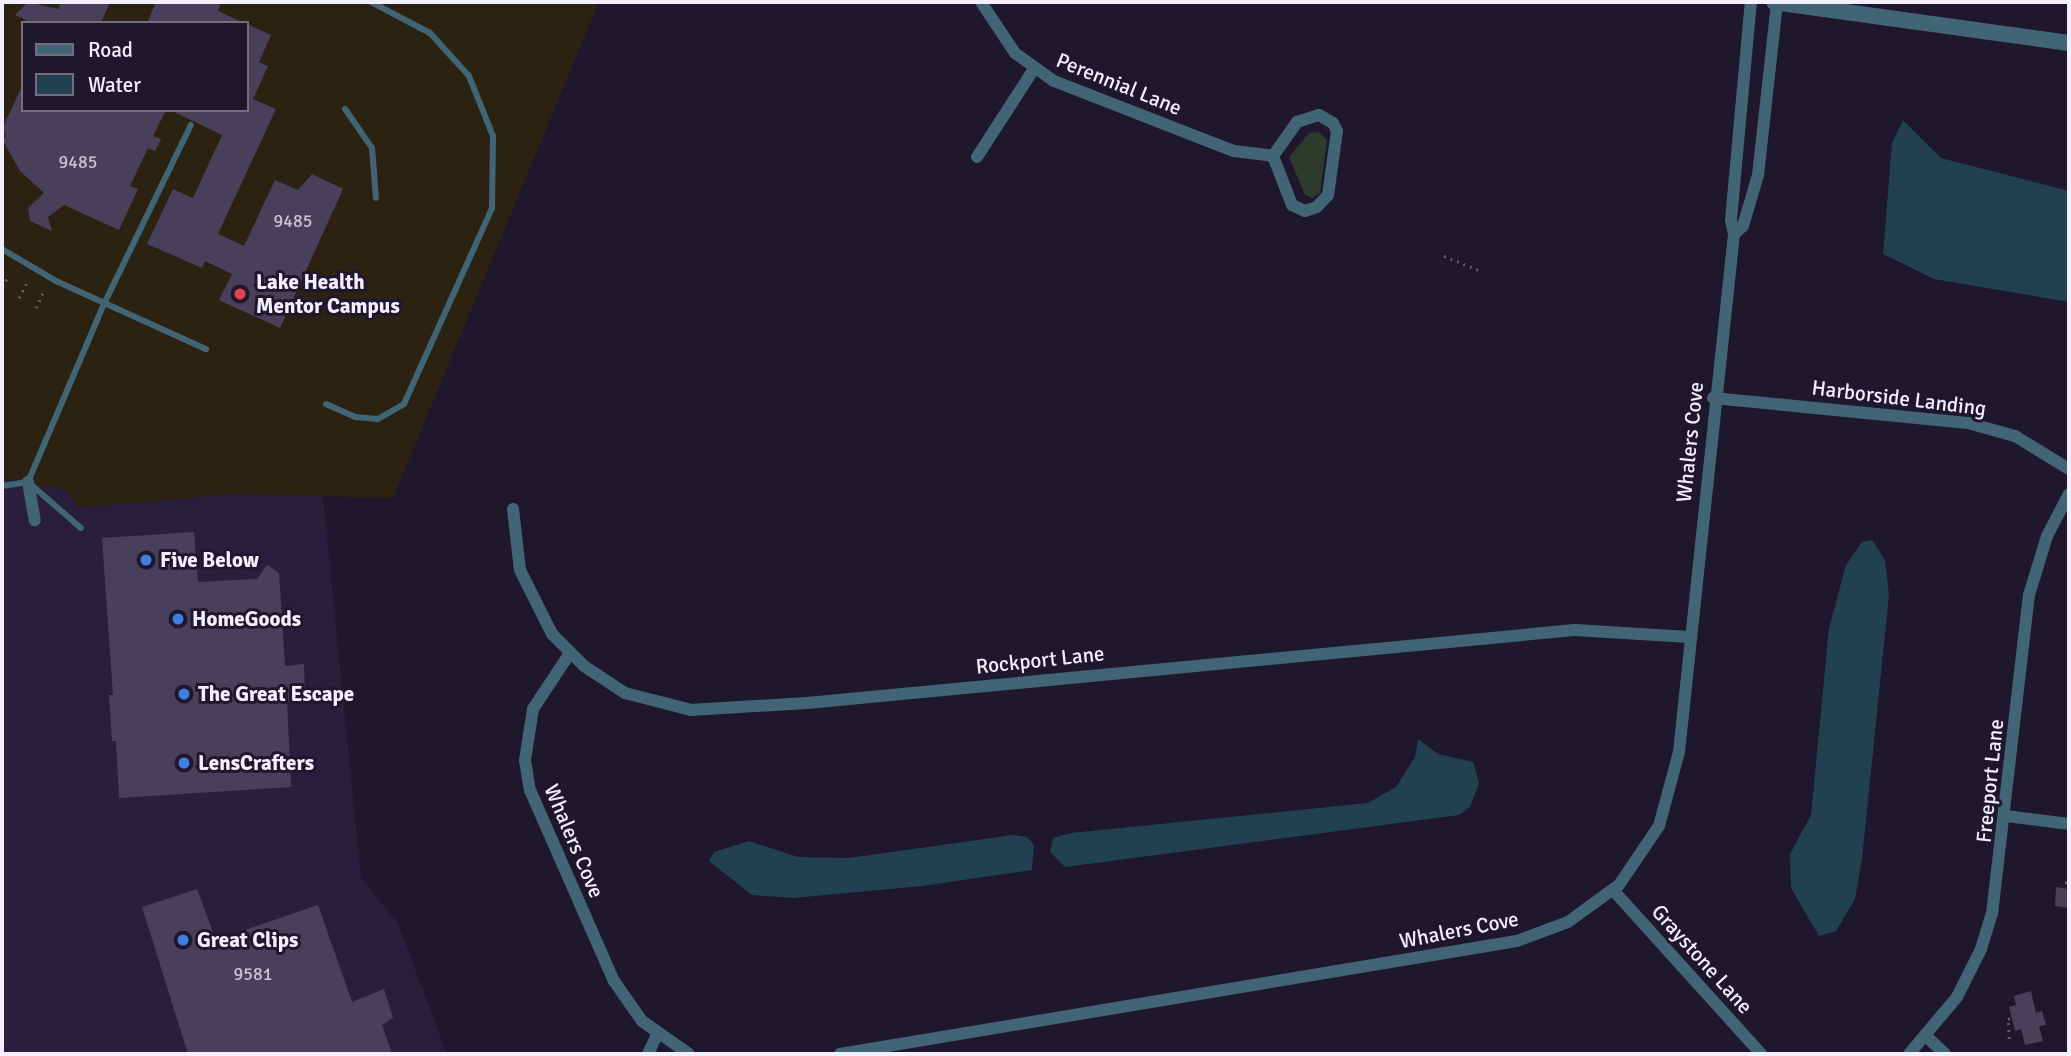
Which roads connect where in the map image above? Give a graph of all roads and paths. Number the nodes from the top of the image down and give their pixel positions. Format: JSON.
{"nodes":[{"id":1,"x":371,"y":2,"type":"edge"},
{"id":2,"x":981,"y":2,"type":"edge"},
{"id":3,"x":1751,"y":2,"type":"edge"},
{"id":4,"x":1776,"y":2,"type":"edge"},
{"id":5,"x":2069,"y":43,"type":"edge"},
{"id":6,"x":1034,"y":69,"type":"junction"},
{"id":7,"x":345,"y":109,"type":"dead end"},
{"id":8,"x":191,"y":125,"type":"dead end"},
{"id":9,"x":1273,"y":156,"type":"junction"},
{"id":10,"x":977,"y":157,"type":"dead end"},
{"id":11,"x":376,"y":198,"type":"dead end"},
{"id":12,"x":1734,"y":234,"type":"junction"},
{"id":13,"x":2,"y":249,"type":"edge"},
{"id":14,"x":1444,"y":256,"type":"dead end"},
{"id":15,"x":1478,"y":270,"type":"dead end"},
{"id":16,"x":9,"y":275,"type":"dead end"},
{"id":17,"x":26,"y":284,"type":"dead end"},
{"id":18,"x":2,"y":286,"type":"edge"},
{"id":19,"x":43,"y":292,"type":"dead end"},
{"id":20,"x":19,"y":299,"type":"dead end"},
{"id":21,"x":104,"y":304,"type":"junction"},
{"id":22,"x":36,"y":307,"type":"dead end"},
{"id":23,"x":206,"y":349,"type":"dead end"},
{"id":24,"x":1713,"y":398,"type":"junction"},
{"id":25,"x":326,"y":404,"type":"dead end"},
{"id":26,"x":2069,"y":469,"type":"edge"},
{"id":27,"x":28,"y":482,"type":"junction"},
{"id":28,"x":2,"y":486,"type":"edge"},
{"id":29,"x":2069,"y":494,"type":"edge"},
{"id":30,"x":513,"y":509,"type":"dead end"},
{"id":31,"x":35,"y":520,"type":"dead end"},
{"id":32,"x":80,"y":528,"type":"dead end"},
{"id":33,"x":1689,"y":637,"type":"junction"},
{"id":34,"x":569,"y":653,"type":"junction"},
{"id":35,"x":2006,"y":816,"type":"junction"},
{"id":36,"x":2069,"y":824,"type":"edge"},
{"id":37,"x":1613,"y":890,"type":"junction"},
{"id":38,"x":2012,"y":1018,"type":"dead end"},
{"id":39,"x":657,"y":1035,"type":"junction"},
{"id":40,"x":1928,"y":1038,"type":"junction"},
{"id":41,"x":2010,"y":1039,"type":"dead end"},
{"id":42,"x":648,"y":1054,"type":"edge"},
{"id":43,"x":689,"y":1054,"type":"edge"},
{"id":44,"x":840,"y":1054,"type":"edge"},
{"id":45,"x":1761,"y":1054,"type":"edge"},
{"id":46,"x":1909,"y":1054,"type":"edge"},
{"id":47,"x":1945,"y":1054,"type":"edge"}],
"edges":[{"from":1,"to":25,"type":"lane"},
{"from":2,"to":6,"type":"street","name":"Perennial Lane"},
{"from":3,"to":12,"type":"street","name":"Whalers Cove"},
{"from":4,"to":5,"type":"street"},
{"from":4,"to":12,"type":"street","name":"Whalers Cove"},
{"from":6,"to":9,"type":"street","name":"Perennial Lane"},
{"from":6,"to":10,"type":"street"},
{"from":7,"to":11,"type":"lane"},
{"from":8,"to":21,"type":"lane"},
{"from":9,"to":9,"type":"street"},
{"from":12,"to":24,"type":"street","name":"Whalers Cove"},
{"from":13,"to":21,"type":"lane"},
{"from":14,"to":15,"type":"path"},
{"from":16,"to":18,"type":"path"},
{"from":17,"to":20,"type":"path"},
{"from":19,"to":22,"type":"path"},
{"from":21,"to":23,"type":"lane"},
{"from":21,"to":27,"type":"lane"},
{"from":24,"to":26,"type":"street","name":"Harborside Landing"},
{"from":24,"to":33,"type":"street","name":"Whalers Cove"},
{"from":27,"to":28,"type":"lane"},
{"from":27,"to":31,"type":"street"},
{"from":27,"to":32,"type":"lane"},
{"from":29,"to":35,"type":"street","name":"Freeport Lane"},
{"from":30,"to":34,"type":"street","name":"Rockport Lane"},
{"from":33,"to":34,"type":"street","name":"Rockport Lane"},
{"from":33,"to":37,"type":"street","name":"Whalers Cove"},
{"from":34,"to":39,"type":"street","name":"Whalers Cove"},
{"from":35,"to":36,"type":"street"},
{"from":35,"to":40,"type":"street","name":"Freeport Lane"},
{"from":37,"to":44,"type":"street","name":"Whalers Cove"},
{"from":37,"to":45,"type":"street","name":"Graystone Lane"},
{"from":38,"to":41,"type":"path"},
{"from":39,"to":42,"type":"street"},
{"from":39,"to":43,"type":"street","name":"Whalers Cove"},
{"from":40,"to":46,"type":"street","name":"Freeport Lane"},
{"from":40,"to":47,"type":"street"}]}
